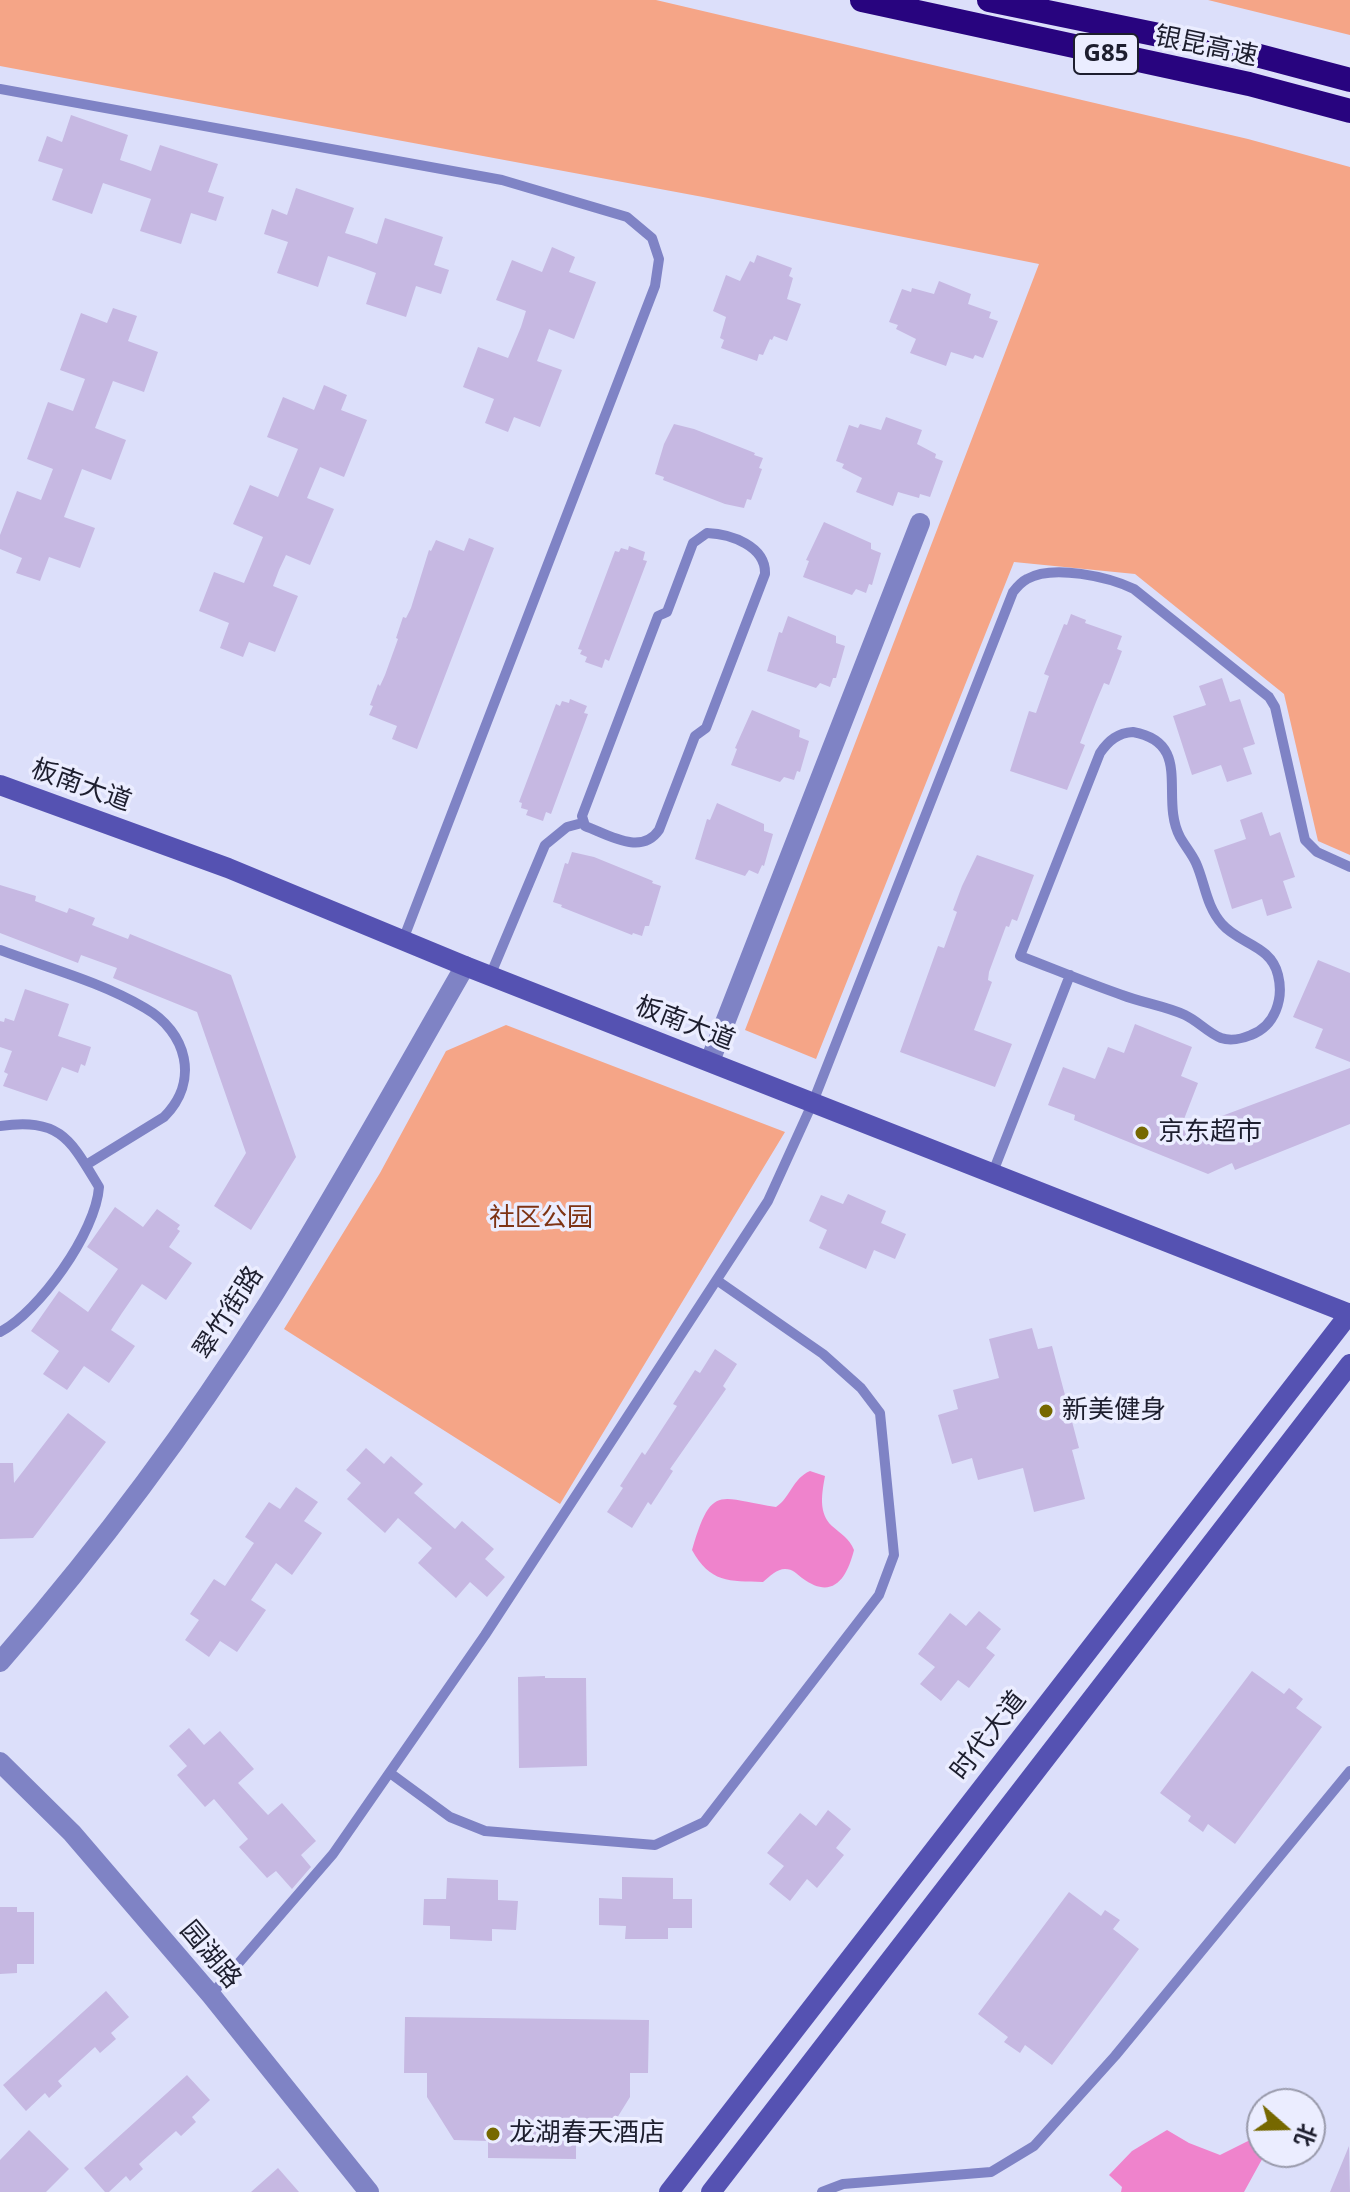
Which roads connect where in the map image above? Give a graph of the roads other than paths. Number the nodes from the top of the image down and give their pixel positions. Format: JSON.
{"nodes":[{"id":1,"x":862,"y":0,"type":"edge"},
{"id":2,"x":989,"y":0,"type":"edge"},
{"id":3,"x":1350,"y":80,"type":"edge"},
{"id":4,"x":0,"y":89,"type":"edge"},
{"id":5,"x":1350,"y":111,"type":"edge"},
{"id":6,"x":920,"y":523,"type":"dead end"},
{"id":7,"x":0,"y":785,"type":"edge"},
{"id":8,"x":582,"y":823,"type":"junction"},
{"id":9,"x":1350,"y":867,"type":"edge"},
{"id":10,"x":403,"y":940,"type":"junction"},
{"id":11,"x":0,"y":950,"type":"edge"},
{"id":12,"x":465,"y":966,"type":"junction"},
{"id":13,"x":1070,"y":975,"type":"junction"},
{"id":14,"x":490,"y":976,"type":"junction"},
{"id":15,"x":710,"y":1061,"type":"junction"},
{"id":16,"x":813,"y":1102,"type":"junction"},
{"id":17,"x":0,"y":1126,"type":"edge"},
{"id":18,"x":86,"y":1165,"type":"junction"},
{"id":19,"x":993,"y":1172,"type":"junction"},
{"id":20,"x":718,"y":1281,"type":"junction"},
{"id":21,"x":1350,"y":1313,"type":"edge"},
{"id":22,"x":0,"y":1332,"type":"edge"},
{"id":23,"x":1350,"y":1364,"type":"edge"},
{"id":24,"x":0,"y":1662,"type":"edge"},
{"id":25,"x":0,"y":1762,"type":"edge"},
{"id":26,"x":1350,"y":1771,"type":"edge"},
{"id":27,"x":390,"y":1773,"type":"junction"},
{"id":28,"x":211,"y":1995,"type":"junction"},
{"id":29,"x":369,"y":2192,"type":"edge"},
{"id":30,"x":669,"y":2192,"type":"edge"},
{"id":31,"x":711,"y":2192,"type":"edge"},
{"id":32,"x":822,"y":2192,"type":"edge"}],
"edges":[{"from":1,"to":5,"type":"highway","name":"银昆高速","number":"G85"},
{"from":2,"to":3,"type":"highway","name":"银昆高速","number":"G85"},
{"from":4,"to":10,"type":"lane"},
{"from":6,"to":15,"type":"street"},
{"from":7,"to":10,"type":"main road","name":"板南大道"},
{"from":8,"to":8,"type":"lane"},
{"from":8,"to":14,"type":"lane"},
{"from":9,"to":16,"type":"lane"},
{"from":10,"to":12,"type":"main road","name":"板南大道"},
{"from":11,"to":18,"type":"lane"},
{"from":12,"to":14,"type":"main road","name":"板南大道"},
{"from":12,"to":24,"type":"street","name":"翠竹街路"},
{"from":13,"to":13,"type":"lane"},
{"from":13,"to":19,"type":"lane"},
{"from":14,"to":15,"type":"main road","name":"板南大道"},
{"from":15,"to":16,"type":"main road","name":"板南大道"},
{"from":16,"to":19,"type":"main road","name":"板南大道"},
{"from":16,"to":20,"type":"lane"},
{"from":17,"to":18,"type":"lane"},
{"from":18,"to":22,"type":"lane"},
{"from":19,"to":21,"type":"main road","name":"板南大道"},
{"from":20,"to":27,"type":"lane"},
{"from":20,"to":27,"type":"lane"},
{"from":21,"to":30,"type":"main road","name":"时代大道"},
{"from":23,"to":31,"type":"main road"},
{"from":25,"to":28,"type":"street","name":"园湖路"},
{"from":26,"to":32,"type":"lane"},
{"from":27,"to":28,"type":"lane"},
{"from":28,"to":29,"type":"street","name":"园湖路"}]}
